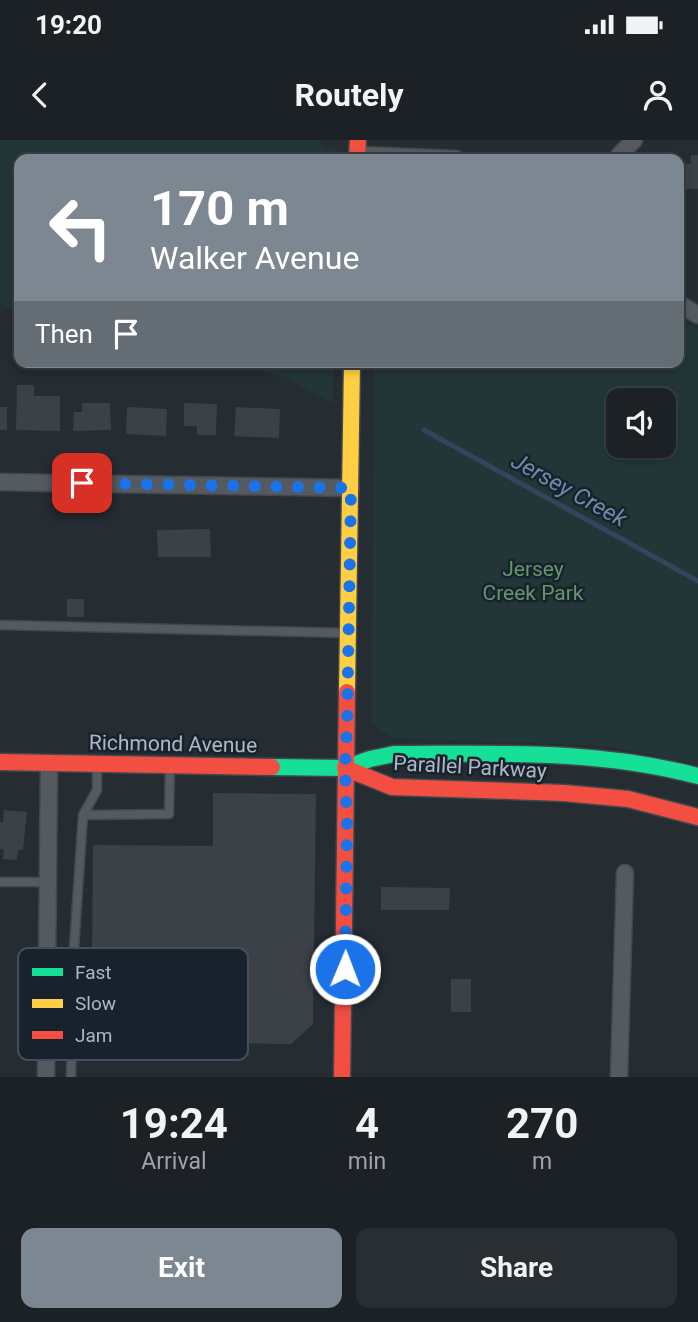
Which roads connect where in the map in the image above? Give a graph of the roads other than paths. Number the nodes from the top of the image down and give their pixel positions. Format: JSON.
{"nodes":[{"id":1,"x":634,"y":140,"type":"edge"},
{"id":2,"x":357,"y":151,"type":"edge"},
{"id":3,"x":394,"y":154,"type":"edge"},
{"id":4,"x":621,"y":154,"type":"edge"},
{"id":5,"x":352,"y":368,"type":"edge"},
{"id":6,"x":0,"y":482,"type":"edge"},
{"id":7,"x":351,"y":488,"type":"junction"},
{"id":8,"x":0,"y":625,"type":"edge"},
{"id":9,"x":349,"y":633,"type":"junction"},
{"id":10,"x":0,"y":762,"type":"edge"},
{"id":11,"x":49,"y":763,"type":"junction"},
{"id":12,"x":97,"y":764,"type":"junction"},
{"id":13,"x":171,"y":764,"type":"junction"},
{"id":14,"x":345,"y":768,"type":"junction"},
{"id":15,"x":698,"y":776,"type":"edge"},
{"id":16,"x":83,"y":815,"type":"junction"},
{"id":17,"x":698,"y":817,"type":"edge"},
{"id":18,"x":625,"y":873,"type":"dead end"},
{"id":19,"x":0,"y":881,"type":"edge"},
{"id":20,"x":48,"y":883,"type":"junction"},
{"id":21,"x":47,"y":948,"type":"edge"},
{"id":22,"x":74,"y":948,"type":"edge"},
{"id":23,"x":342,"y":1077,"type":"edge"},
{"id":24,"x":619,"y":1077,"type":"edge"}],
"edges":[{"from":1,"to":4,"type":"street"},
{"from":2,"to":3,"type":"street"},
{"from":5,"to":7,"type":"street"},
{"from":6,"to":7,"type":"street"},
{"from":7,"to":9,"type":"street"},
{"from":8,"to":9,"type":"lane"},
{"from":9,"to":14,"type":"street"},
{"from":10,"to":11,"type":"street","name":"Richmond Avenue"},
{"from":11,"to":12,"type":"street","name":"Richmond Avenue"},
{"from":11,"to":20,"type":"street"},
{"from":12,"to":13,"type":"street","name":"Richmond Avenue"},
{"from":12,"to":16,"type":"lane"},
{"from":13,"to":14,"type":"street","name":"Richmond Avenue"},
{"from":13,"to":16,"type":"lane"},
{"from":14,"to":15,"type":"street","name":"Parallel Parkway"},
{"from":14,"to":17,"type":"street","name":"Parallel Parkway"},
{"from":14,"to":23,"type":"street"},
{"from":16,"to":22,"type":"lane"},
{"from":18,"to":24,"type":"street"},
{"from":19,"to":20,"type":"lane"},
{"from":20,"to":21,"type":"street"}]}
